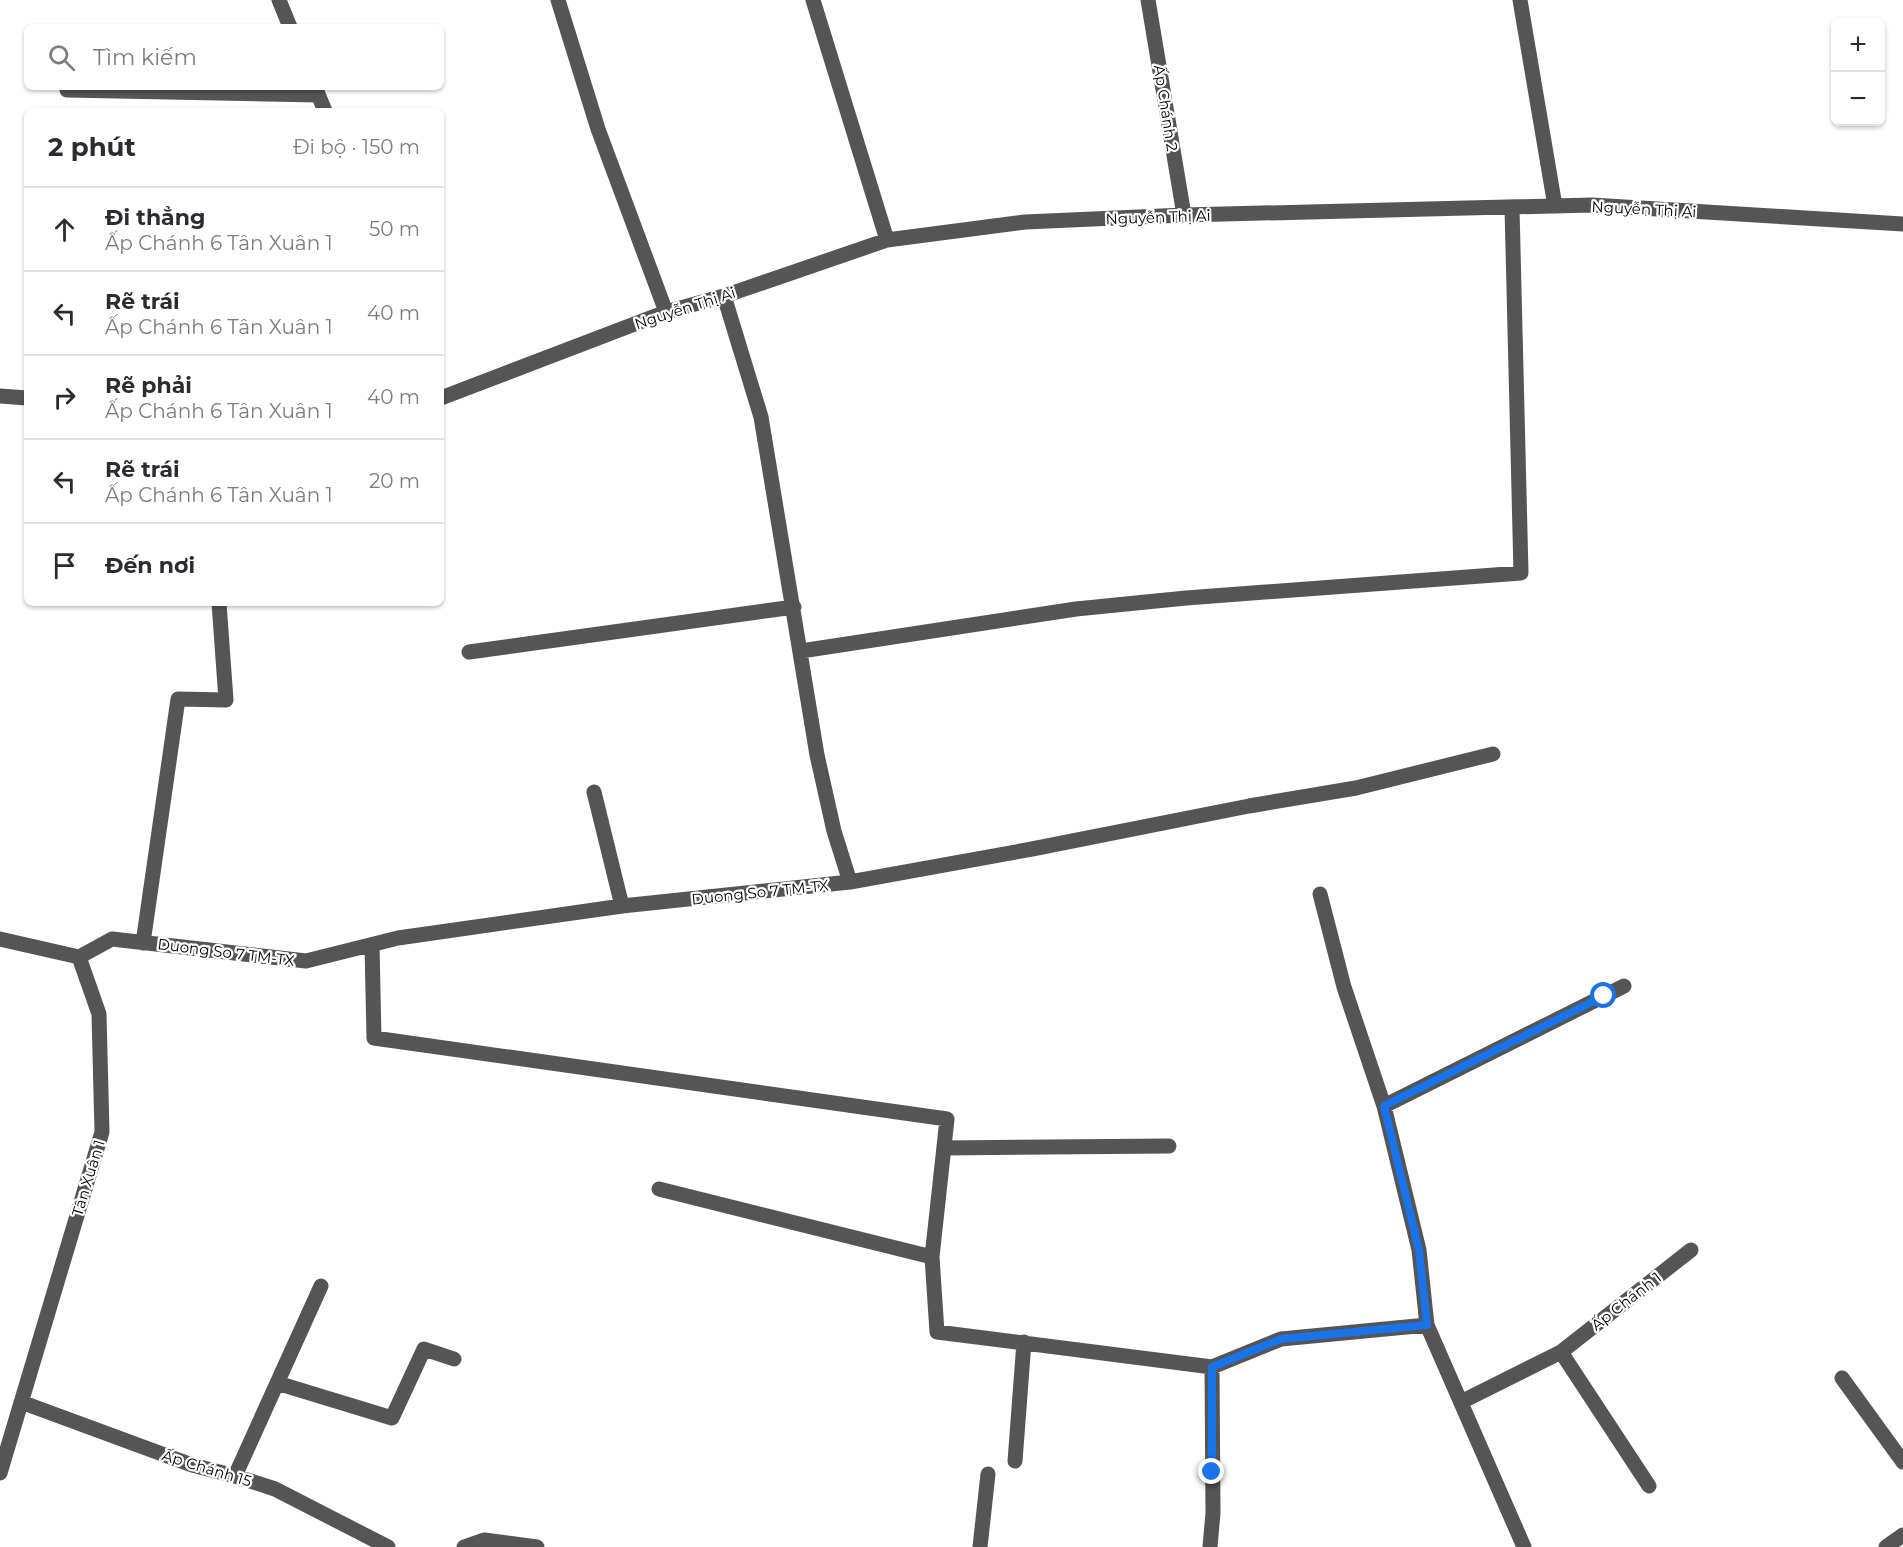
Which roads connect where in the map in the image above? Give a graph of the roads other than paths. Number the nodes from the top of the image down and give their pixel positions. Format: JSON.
{"nodes":[{"id":1,"x":279,"y":0,"type":"edge"},
{"id":2,"x":558,"y":0,"type":"edge"},
{"id":3,"x":813,"y":0,"type":"edge"},
{"id":4,"x":1148,"y":0,"type":"edge"},
{"id":5,"x":1520,"y":0,"type":"edge"},
{"id":6,"x":289,"y":24,"type":"edge"},
{"id":7,"x":67,"y":90,"type":"dead end"},
{"id":8,"x":317,"y":91,"type":"edge"},
{"id":9,"x":324,"y":108,"type":"edge"},
{"id":10,"x":1555,"y":206,"type":"junction"},
{"id":11,"x":1512,"y":208,"type":"junction"},
{"id":12,"x":1184,"y":216,"type":"junction"},
{"id":13,"x":1903,"y":224,"type":"edge"},
{"id":14,"x":887,"y":240,"type":"junction"},
{"id":15,"x":724,"y":296,"type":"junction"},
{"id":16,"x":666,"y":312,"type":"junction"},
{"id":17,"x":0,"y":396,"type":"edge"},
{"id":18,"x":444,"y":397,"type":"edge"},
{"id":19,"x":24,"y":398,"type":"edge"},
{"id":20,"x":219,"y":606,"type":"edge"},
{"id":21,"x":794,"y":607,"type":"junction"},
{"id":22,"x":801,"y":651,"type":"junction"},
{"id":23,"x":469,"y":652,"type":"dead end"},
{"id":24,"x":1493,"y":754,"type":"dead end"},
{"id":25,"x":594,"y":792,"type":"dead end"},
{"id":26,"x":850,"y":882,"type":"junction"},
{"id":27,"x":1320,"y":894,"type":"dead end"},
{"id":28,"x":622,"y":906,"type":"junction"},
{"id":29,"x":0,"y":939,"type":"edge"},
{"id":30,"x":144,"y":943,"type":"junction"},
{"id":31,"x":372,"y":945,"type":"junction"},
{"id":32,"x":79,"y":957,"type":"junction"},
{"id":33,"x":1624,"y":986,"type":"dead end"},
{"id":34,"x":1384,"y":1106,"type":"junction"},
{"id":35,"x":1169,"y":1146,"type":"dead end"},
{"id":36,"x":944,"y":1149,"type":"junction"},
{"id":37,"x":659,"y":1189,"type":"dead end"},
{"id":38,"x":1691,"y":1250,"type":"dead end"},
{"id":39,"x":932,"y":1257,"type":"junction"},
{"id":40,"x":321,"y":1286,"type":"dead end"},
{"id":41,"x":1427,"y":1325,"type":"junction"},
{"id":42,"x":1024,"y":1342,"type":"junction"},
{"id":43,"x":1561,"y":1352,"type":"junction"},
{"id":44,"x":454,"y":1359,"type":"dead end"},
{"id":45,"x":1212,"y":1367,"type":"junction"},
{"id":46,"x":1842,"y":1378,"type":"dead end"},
{"id":47,"x":277,"y":1383,"type":"junction"},
{"id":48,"x":21,"y":1402,"type":"junction"},
{"id":49,"x":1461,"y":1402,"type":"junction"},
{"id":50,"x":1015,"y":1461,"type":"dead end"},
{"id":51,"x":1903,"y":1462,"type":"edge"},
{"id":52,"x":0,"y":1473,"type":"edge"},
{"id":53,"x":988,"y":1474,"type":"dead end"},
{"id":54,"x":235,"y":1476,"type":"junction"},
{"id":55,"x":1649,"y":1486,"type":"dead end"},
{"id":56,"x":1903,"y":1535,"type":"edge"},
{"id":57,"x":388,"y":1547,"type":"edge"},
{"id":58,"x":464,"y":1547,"type":"edge"},
{"id":59,"x":537,"y":1547,"type":"edge"},
{"id":60,"x":980,"y":1547,"type":"edge"},
{"id":61,"x":1210,"y":1547,"type":"edge"},
{"id":62,"x":1524,"y":1547,"type":"edge"},
{"id":63,"x":1886,"y":1547,"type":"edge"}],
"edges":[{"from":1,"to":6,"type":"street"},
{"from":2,"to":16,"type":"street"},
{"from":3,"to":14,"type":"street"},
{"from":4,"to":12,"type":"street","name":"Ấp Chánh 2"},
{"from":5,"to":10,"type":"street"},
{"from":7,"to":8,"type":"street"},
{"from":8,"to":9,"type":"street"},
{"from":10,"to":11,"type":"street","name":"Nguyễn Thị Ai"},
{"from":10,"to":13,"type":"street","name":"Nguyễn Thị Ai"},
{"from":11,"to":12,"type":"street","name":"Nguyễn Thị Ai"},
{"from":11,"to":22,"type":"street"},
{"from":12,"to":14,"type":"street","name":"Nguyễn Thị Ai"},
{"from":14,"to":15,"type":"street","name":"Nguyễn Thị Ai"},
{"from":15,"to":16,"type":"street","name":"Nguyễn Thị Ai"},
{"from":15,"to":21,"type":"street","name":"Duong So 7 TM-TX"},
{"from":16,"to":18,"type":"street","name":"Nguyễn Thị Ai"},
{"from":17,"to":19,"type":"street"},
{"from":20,"to":30,"type":"street"},
{"from":21,"to":22,"type":"street","name":"Duong So 7 TM-TX"},
{"from":21,"to":23,"type":"street"},
{"from":22,"to":26,"type":"street","name":"Duong So 7 TM-TX"},
{"from":24,"to":26,"type":"street"},
{"from":25,"to":28,"type":"street"},
{"from":26,"to":28,"type":"street","name":"Duong So 7 TM-TX"},
{"from":27,"to":34,"type":"street"},
{"from":28,"to":31,"type":"street","name":"Duong So 7 TM-TX"},
{"from":29,"to":32,"type":"street"},
{"from":30,"to":31,"type":"street","name":"Duong So 7 TM-TX"},
{"from":30,"to":32,"type":"street","name":"Duong So 7 TM-TX"},
{"from":31,"to":36,"type":"street"},
{"from":32,"to":48,"type":"street","name":"Tân Xuân 1"},
{"from":33,"to":34,"type":"street"},
{"from":34,"to":41,"type":"street"},
{"from":35,"to":36,"type":"street"},
{"from":36,"to":39,"type":"street"},
{"from":37,"to":39,"type":"street"},
{"from":38,"to":43,"type":"street","name":"Ấp Chánh 1"},
{"from":39,"to":42,"type":"street"},
{"from":40,"to":47,"type":"street"},
{"from":41,"to":45,"type":"street"},
{"from":41,"to":49,"type":"street"},
{"from":42,"to":45,"type":"street"},
{"from":42,"to":50,"type":"street"},
{"from":43,"to":49,"type":"street","name":"Ấp Chánh 1"},
{"from":43,"to":55,"type":"street"},
{"from":44,"to":47,"type":"street"},
{"from":45,"to":61,"type":"street"},
{"from":46,"to":51,"type":"street"},
{"from":47,"to":54,"type":"street"},
{"from":48,"to":52,"type":"street","name":"Tân Xuân 1"},
{"from":48,"to":54,"type":"street","name":"Ấp Chánh 15"},
{"from":49,"to":62,"type":"street"},
{"from":53,"to":60,"type":"street"},
{"from":54,"to":57,"type":"street","name":"Ấp Chánh 15"},
{"from":56,"to":63,"type":"street"},
{"from":58,"to":59,"type":"street"}]}
